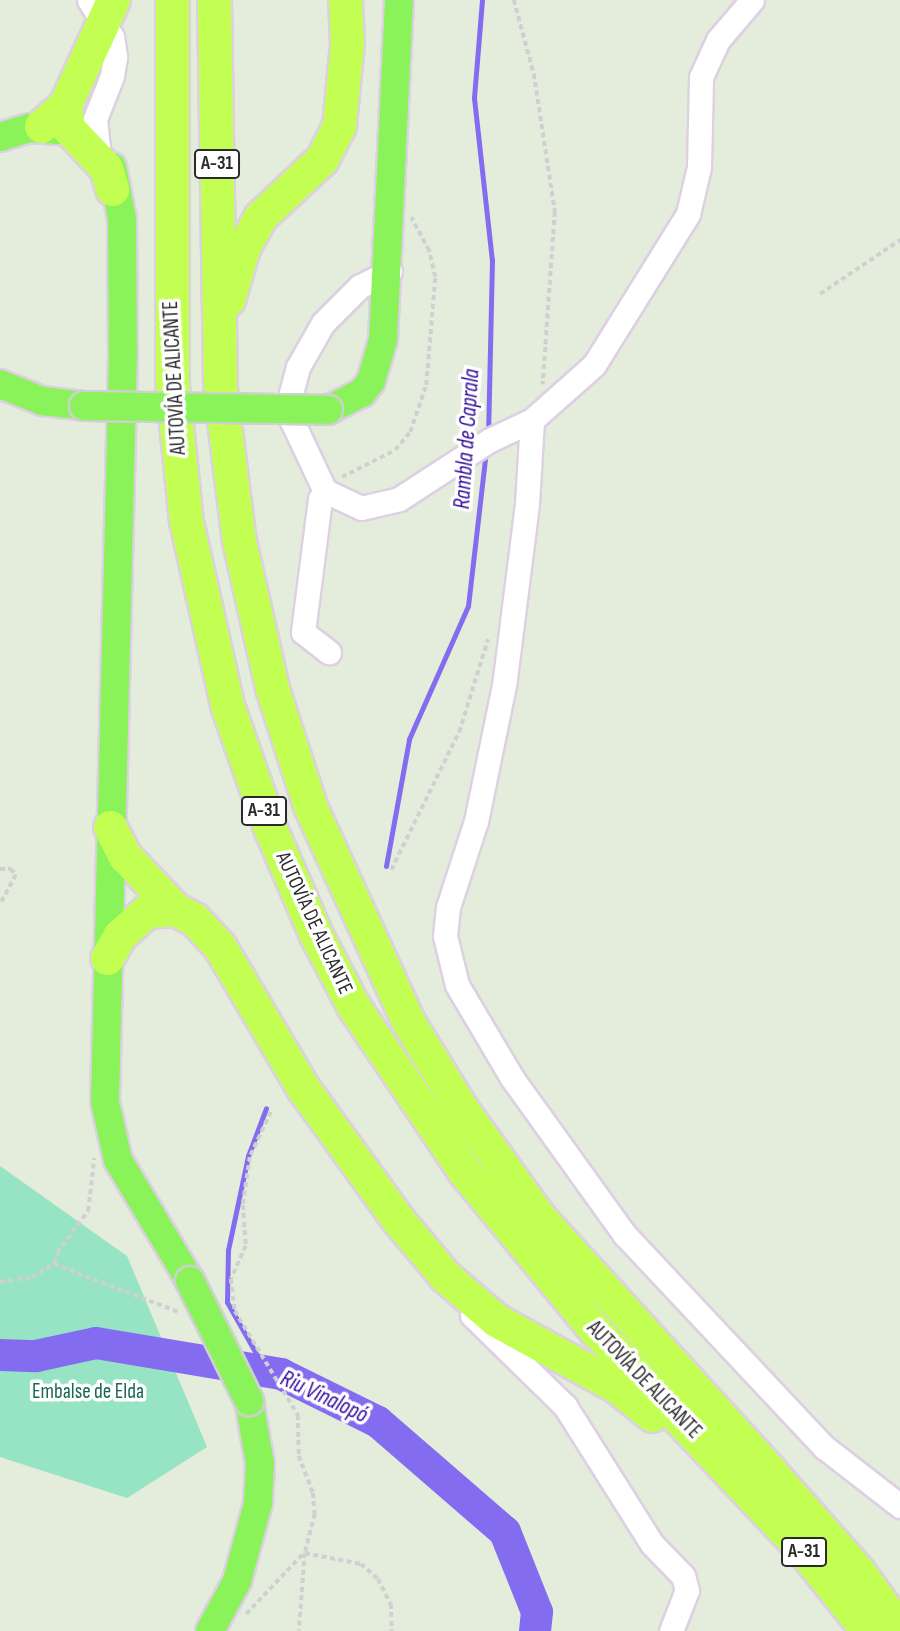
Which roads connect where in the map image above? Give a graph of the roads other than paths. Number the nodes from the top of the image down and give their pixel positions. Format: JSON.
{"nodes":[{"id":1,"x":172,"y":0,"type":"edge"},
{"id":2,"x":214,"y":0,"type":"edge"},
{"id":3,"x":345,"y":0,"type":"edge"},
{"id":4,"x":399,"y":0,"type":"edge"},
{"id":5,"x":752,"y":0,"type":"edge"},
{"id":6,"x":101,"y":8,"type":"edge"},
{"id":7,"x":74,"y":126,"type":"junction"},
{"id":8,"x":2,"y":145,"type":"edge"},
{"id":9,"x":116,"y":198,"type":"junction"},
{"id":10,"x":390,"y":271,"type":"junction"},
{"id":11,"x":218,"y":329,"type":"junction"},
{"id":12,"x":0,"y":384,"type":"edge"},
{"id":13,"x":536,"y":416,"type":"junction"},
{"id":14,"x":325,"y":491,"type":"junction"},
{"id":15,"x":328,"y":652,"type":"dead end"},
{"id":16,"x":110,"y":827,"type":"junction"},
{"id":17,"x":175,"y":909,"type":"junction"},
{"id":18,"x":107,"y":958,"type":"junction"},
{"id":19,"x":445,"y":1276,"type":"junction"},
{"id":20,"x":564,"y":1359,"type":"junction"},
{"id":21,"x":552,"y":1392,"type":"junction"},
{"id":22,"x":735,"y":1476,"type":"junction"},
{"id":23,"x":900,"y":1506,"type":"edge"},
{"id":24,"x":224,"y":1621,"type":"edge"},
{"id":25,"x":900,"y":1629,"type":"edge"},
{"id":26,"x":671,"y":1631,"type":"edge"},
{"id":27,"x":868,"y":1631,"type":"edge"}],
"edges":[{"from":1,"to":22,"type":"highway","name":"AUTOVÍA DE ALICANTE","number":"A-31"},
{"from":2,"to":11,"type":"highway","name":"AUTOVÍA DE ALICANTE","number":"A-31"},
{"from":3,"to":11,"type":"highway"},
{"from":4,"to":10,"type":"main road"},
{"from":5,"to":13,"type":"street"},
{"from":6,"to":7,"type":"highway"},
{"from":7,"to":8,"type":"main road"},
{"from":7,"to":9,"type":"highway"},
{"from":8,"to":9,"type":"main road"},
{"from":9,"to":16,"type":"main road"},
{"from":10,"to":12,"type":"main road","bridge":true},
{"from":10,"to":14,"type":"street"},
{"from":11,"to":25,"type":"highway","name":"AUTOVÍA DE ALICANTE","number":"A-31"},
{"from":13,"to":14,"type":"street"},
{"from":13,"to":23,"type":"street"},
{"from":14,"to":15,"type":"street"},
{"from":16,"to":17,"type":"highway"},
{"from":16,"to":18,"type":"main road"},
{"from":17,"to":18,"type":"highway"},
{"from":17,"to":19,"type":"highway"},
{"from":18,"to":24,"type":"main road","bridge":true},
{"from":19,"to":20,"type":"highway"},
{"from":19,"to":21,"type":"street"},
{"from":20,"to":21,"type":"street"},
{"from":20,"to":22,"type":"highway"},
{"from":21,"to":26,"type":"street"},
{"from":22,"to":27,"type":"highway","name":"AUTOVÍA DE ALICANTE","number":"A-31"}]}
